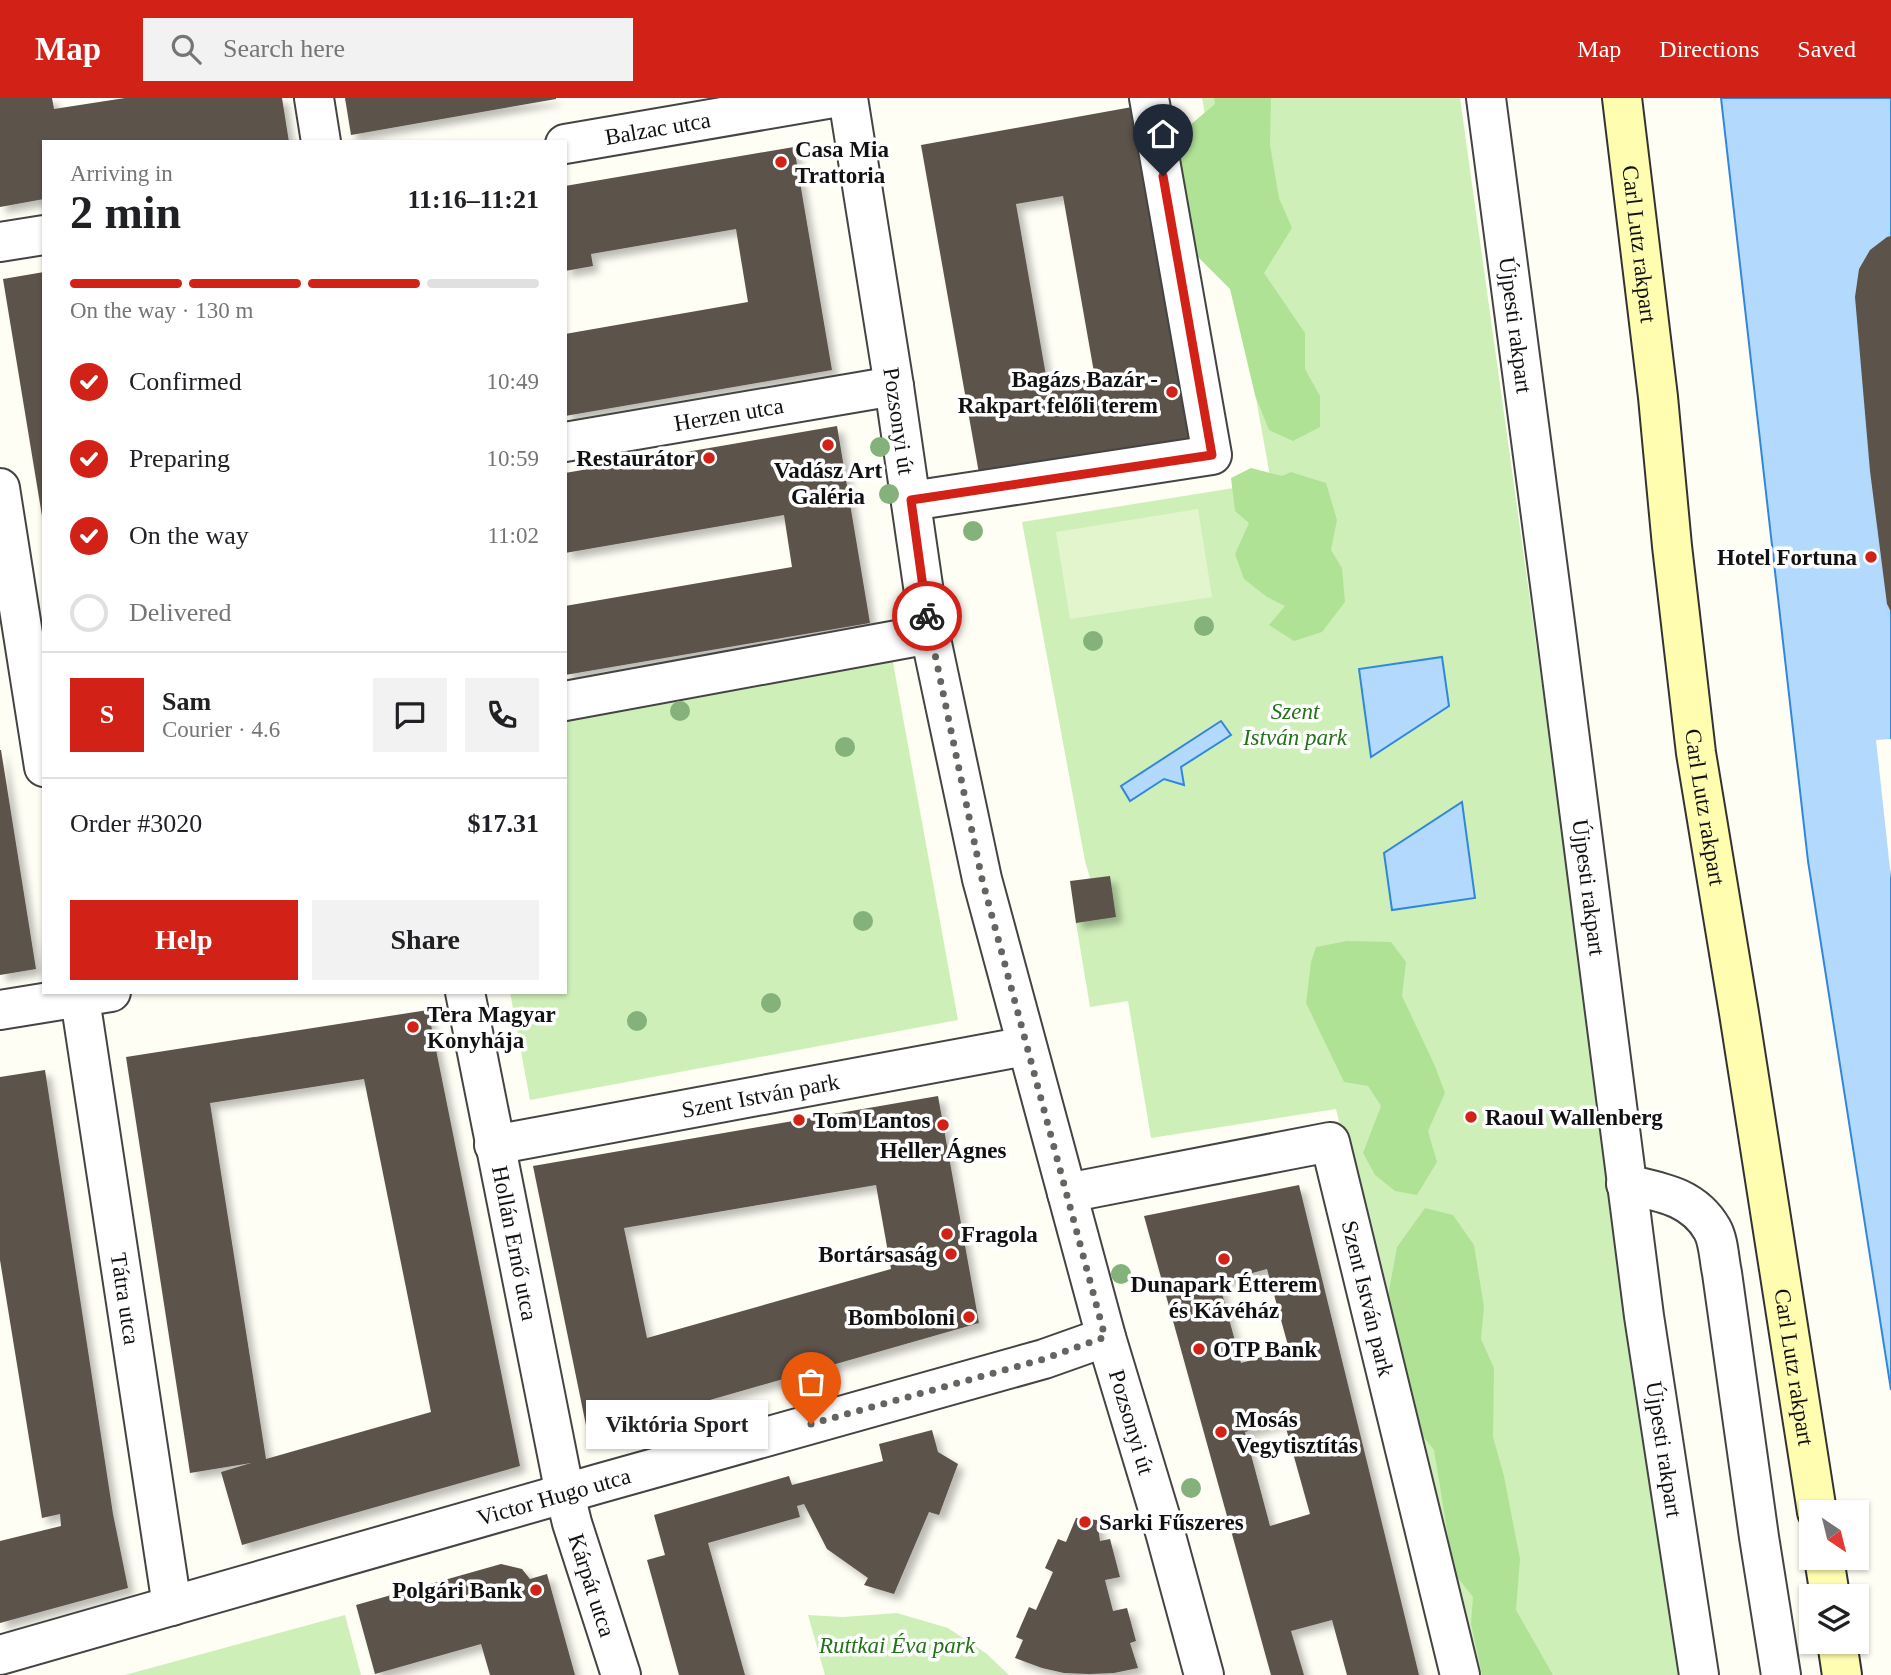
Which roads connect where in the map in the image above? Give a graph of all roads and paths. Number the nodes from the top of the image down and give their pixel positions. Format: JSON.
{"nodes":[{"id":1,"x":314,"y":98,"type":"edge"},
{"id":2,"x":833,"y":98,"type":"edge"},
{"id":3,"x":848,"y":98,"type":"edge"},
{"id":4,"x":1149,"y":98,"type":"edge"},
{"id":5,"x":1486,"y":98,"type":"edge"},
{"id":6,"x":1622,"y":98,"type":"edge"},
{"id":7,"x":321,"y":140,"type":"edge"},
{"id":8,"x":567,"y":144,"type":"edge"},
{"id":9,"x":42,"y":235,"type":"edge"},
{"id":10,"x":0,"y":242,"type":"edge"},
{"id":11,"x":894,"y":386,"type":"junction"},
{"id":12,"x":567,"y":442,"type":"edge"},
{"id":13,"x":0,"y":488,"type":"edge"},
{"id":14,"x":911,"y":500,"type":"junction"},
{"id":15,"x":930,"y":634,"type":"junction"},
{"id":16,"x":567,"y":701,"type":"edge"},
{"id":17,"x":42,"y":754,"type":"edge"},
{"id":18,"x":90,"y":994,"type":"edge"},
{"id":19,"x":465,"y":994,"type":"edge"},
{"id":20,"x":0,"y":1010,"type":"edge"},
{"id":21,"x":1026,"y":1045,"type":"junction"},
{"id":22,"x":494,"y":1145,"type":"junction"},
{"id":23,"x":1626,"y":1184,"type":"junction"},
{"id":24,"x":1067,"y":1193,"type":"junction"},
{"id":25,"x":1105,"y":1337,"type":"junction"},
{"id":26,"x":565,"y":1494,"type":"junction"},
{"id":27,"x":1815,"y":1500,"type":"edge"},
{"id":28,"x":172,"y":1606,"type":"junction"},
{"id":29,"x":1839,"y":1654,"type":"edge"},
{"id":30,"x":0,"y":1655,"type":"edge"},
{"id":31,"x":621,"y":1675,"type":"edge"},
{"id":32,"x":1205,"y":1675,"type":"edge"},
{"id":33,"x":1461,"y":1675,"type":"edge"},
{"id":34,"x":1699,"y":1675,"type":"edge"},
{"id":35,"x":1781,"y":1675,"type":"edge"},
{"id":36,"x":1842,"y":1675,"type":"edge"}],
"edges":[{"from":1,"to":7,"type":"street"},
{"from":2,"to":8,"type":"street","name":"Balzac utca"},
{"from":3,"to":11,"type":"street","name":"Pozsonyi út"},
{"from":4,"to":14,"type":"street"},
{"from":5,"to":23,"type":"street","name":"Újpesti rakpart"},
{"from":6,"to":27,"type":"main road","name":"Carl Lutz rakpart"},
{"from":9,"to":10,"type":"street"},
{"from":11,"to":12,"type":"street","name":"Herzen utca"},
{"from":11,"to":14,"type":"street","name":"Pozsonyi út"},
{"from":13,"to":17,"type":"street"},
{"from":14,"to":15,"type":"street","name":"Pozsonyi út"},
{"from":15,"to":16,"type":"street"},
{"from":15,"to":21,"type":"street","name":"Pozsonyi út"},
{"from":18,"to":20,"type":"street"},
{"from":18,"to":28,"type":"street","name":"Tátra utca"},
{"from":19,"to":22,"type":"street","name":"Hollán Ernő utca"},
{"from":21,"to":22,"type":"street","name":"Szent István park"},
{"from":21,"to":24,"type":"street","name":"Pozsonyi út"},
{"from":22,"to":26,"type":"street","name":"Hollán Ernő utca"},
{"from":23,"to":34,"type":"street","name":"Újpesti rakpart"},
{"from":23,"to":35,"type":"street"},
{"from":24,"to":25,"type":"street","name":"Pozsonyi út"},
{"from":24,"to":33,"type":"street","name":"Szent István park"},
{"from":25,"to":26,"type":"street","name":"Victor Hugo utca"},
{"from":25,"to":32,"type":"street","name":"Pozsonyi út"},
{"from":26,"to":28,"type":"street","name":"Victor Hugo utca"},
{"from":26,"to":31,"type":"street","name":"Kárpát utca"},
{"from":28,"to":30,"type":"street","name":"Victor Hugo utca"},
{"from":29,"to":36,"type":"main road"}]}
